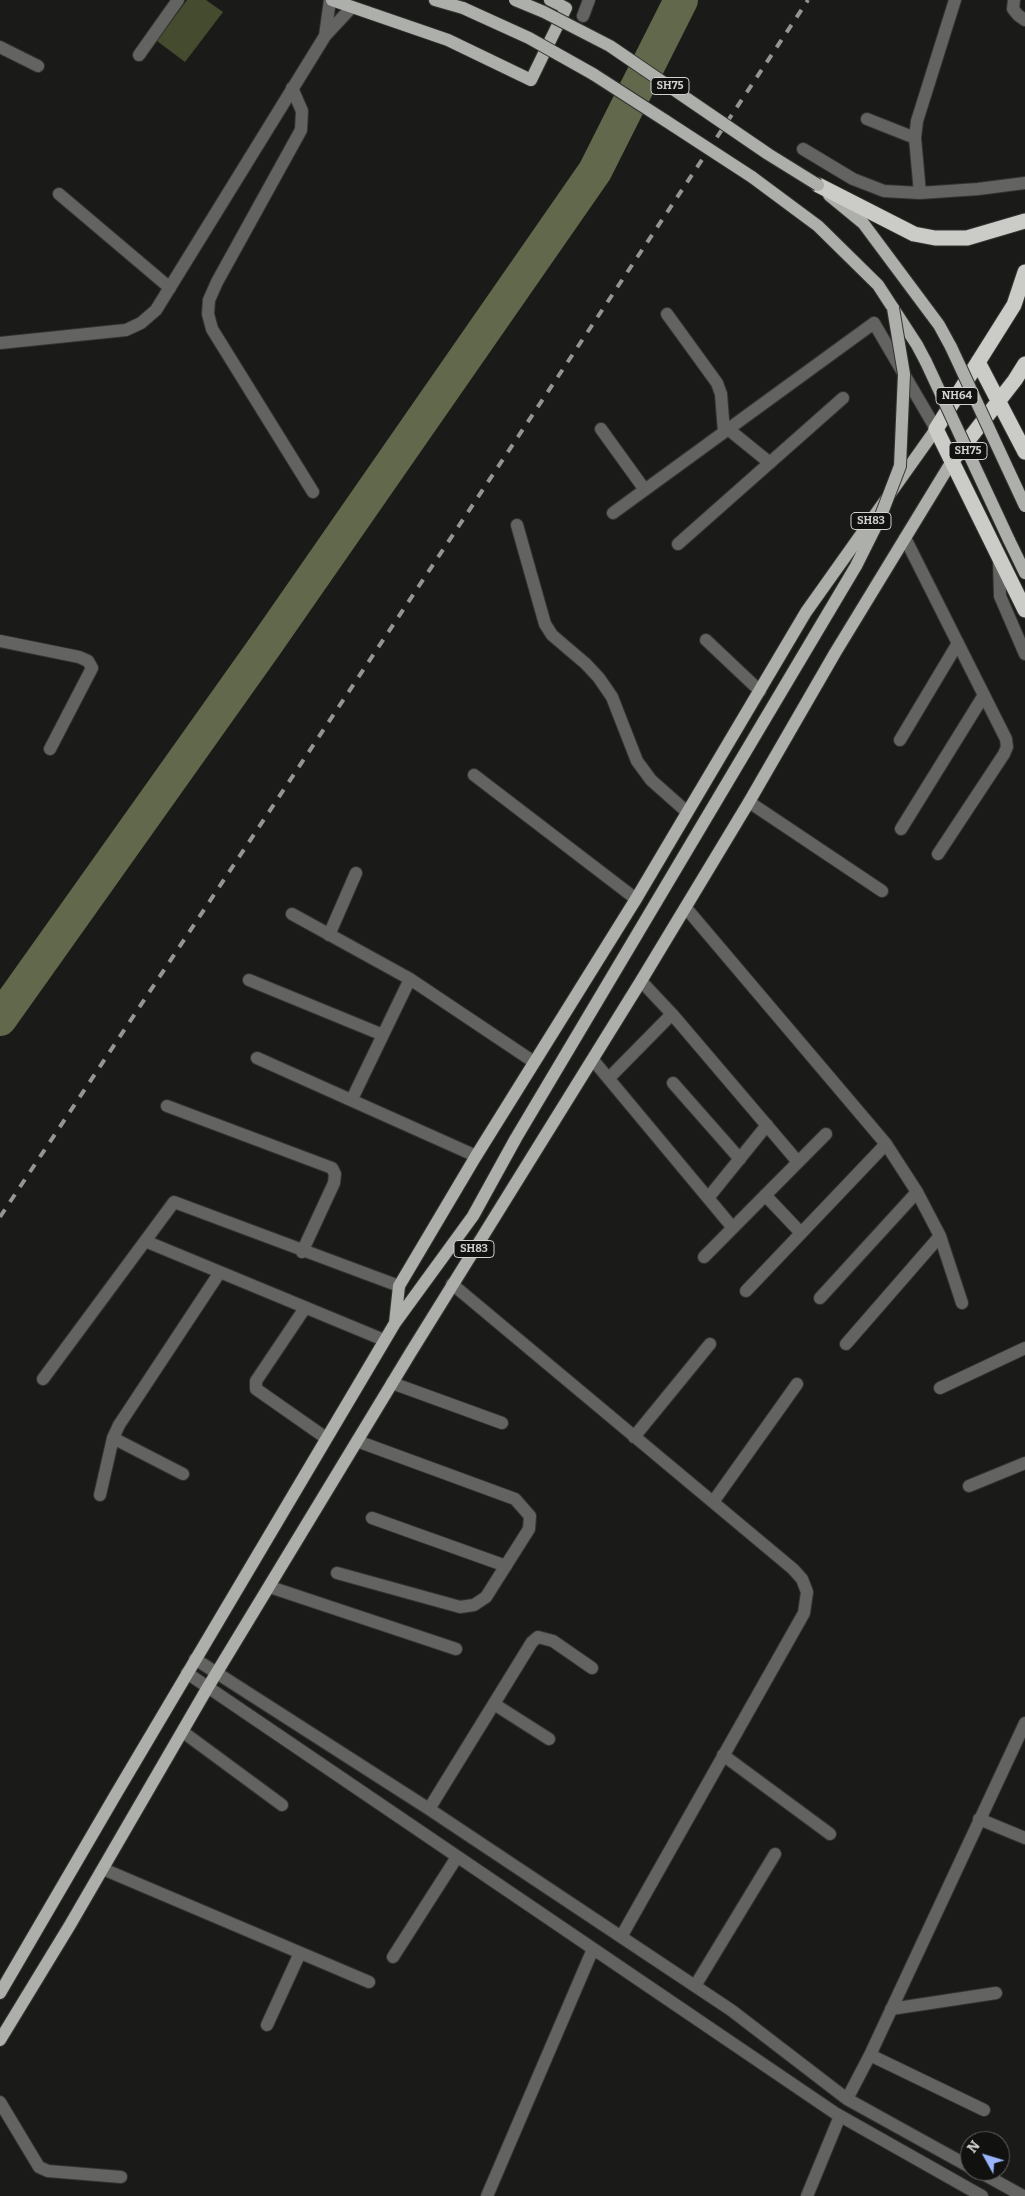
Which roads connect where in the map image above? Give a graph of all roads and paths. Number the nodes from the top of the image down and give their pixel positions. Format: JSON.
{"nodes":[{"id":1,"x":178,"y":0,"type":"edge"},
{"id":2,"x":331,"y":0,"type":"edge"},
{"id":3,"x":435,"y":0,"type":"edge"},
{"id":4,"x":515,"y":0,"type":"edge"},
{"id":5,"x":550,"y":0,"type":"edge"},
{"id":6,"x":589,"y":0,"type":"edge"},
{"id":7,"x":956,"y":0,"type":"edge"},
{"id":8,"x":1014,"y":0,"type":"edge"},
{"id":9,"x":352,"y":7,"type":"junction"},
{"id":10,"x":583,"y":16,"type":"dead end"},
{"id":11,"x":1025,"y":20,"type":"edge"},
{"id":12,"x":325,"y":36,"type":"junction"},
{"id":13,"x":0,"y":47,"type":"edge"},
{"id":14,"x":139,"y":55,"type":"dead end"},
{"id":15,"x":38,"y":66,"type":"dead end"},
{"id":16,"x":292,"y":88,"type":"junction"},
{"id":17,"x":867,"y":119,"type":"dead end"},
{"id":18,"x":915,"y":138,"type":"junction"},
{"id":19,"x":803,"y":149,"type":"dead end"},
{"id":20,"x":1025,"y":182,"type":"edge"},
{"id":21,"x":818,"y":185,"type":"junction"},
{"id":22,"x":920,"y":193,"type":"junction"},
{"id":23,"x":59,"y":194,"type":"dead end"},
{"id":24,"x":1025,"y":221,"type":"edge"},
{"id":25,"x":1025,"y":272,"type":"edge"},
{"id":26,"x":170,"y":288,"type":"junction"},
{"id":27,"x":893,"y":308,"type":"junction"},
{"id":28,"x":667,"y":314,"type":"dead end"},
{"id":29,"x":0,"y":343,"type":"edge"},
{"id":30,"x":978,"y":362,"type":"junction"},
{"id":31,"x":1025,"y":364,"type":"edge"},
{"id":32,"x":1020,"y":383,"type":"edge"},
{"id":33,"x":843,"y":398,"type":"dead end"},
{"id":34,"x":999,"y":401,"type":"junction"},
{"id":35,"x":601,"y":429,"type":"dead end"},
{"id":36,"x":936,"y":429,"type":"junction"},
{"id":37,"x":726,"y":430,"type":"junction"},
{"id":38,"x":1025,"y":452,"type":"edge"},
{"id":39,"x":952,"y":461,"type":"junction"},
{"id":40,"x":770,"y":463,"type":"junction"},
{"id":41,"x":645,"y":490,"type":"junction"},
{"id":42,"x":313,"y":492,"type":"dead end"},
{"id":43,"x":1025,"y":506,"type":"edge"},
{"id":44,"x":614,"y":513,"type":"dead end"},
{"id":45,"x":517,"y":525,"type":"dead end"},
{"id":46,"x":905,"y":538,"type":"junction"},
{"id":47,"x":678,"y":544,"type":"dead end"},
{"id":48,"x":999,"y":555,"type":"junction"},
{"id":49,"x":1025,"y":573,"type":"edge"},
{"id":50,"x":1025,"y":610,"type":"edge"},
{"id":51,"x":706,"y":640,"type":"dead end"},
{"id":52,"x":0,"y":641,"type":"edge"},
{"id":53,"x":958,"y":644,"type":"junction"},
{"id":54,"x":1025,"y":654,"type":"edge"},
{"id":55,"x":760,"y":691,"type":"junction"},
{"id":56,"x":984,"y":695,"type":"junction"},
{"id":57,"x":900,"y":740,"type":"dead end"},
{"id":58,"x":50,"y":749,"type":"dead end"},
{"id":59,"x":474,"y":775,"type":"dead end"},
{"id":60,"x":749,"y":802,"type":"junction"},
{"id":61,"x":687,"y":812,"type":"junction"},
{"id":62,"x":901,"y":829,"type":"dead end"},
{"id":63,"x":938,"y":854,"type":"dead end"},
{"id":64,"x":356,"y":873,"type":"dead end"},
{"id":65,"x":882,"y":891,"type":"dead end"},
{"id":66,"x":636,"y":899,"type":"junction"},
{"id":67,"x":686,"y":908,"type":"junction"},
{"id":68,"x":292,"y":914,"type":"dead end"},
{"id":69,"x":329,"y":935,"type":"junction"},
{"id":70,"x":410,"y":979,"type":"junction"},
{"id":71,"x":249,"y":980,"type":"dead end"},
{"id":72,"x":641,"y":981,"type":"junction"},
{"id":73,"x":672,"y":1014,"type":"junction"},
{"id":74,"x":383,"y":1035,"type":"junction"},
{"id":75,"x":257,"y":1058,"type":"dead end"},
{"id":76,"x":593,"y":1060,"type":"junction"},
{"id":77,"x":534,"y":1062,"type":"junction"},
{"id":78,"x":609,"y":1078,"type":"junction"},
{"id":79,"x":673,"y":1083,"type":"dead end"},
{"id":80,"x":352,"y":1099,"type":"junction"},
{"id":81,"x":167,"y":1106,"type":"dead end"},
{"id":82,"x":767,"y":1126,"type":"junction"},
{"id":83,"x":826,"y":1134,"type":"dead end"},
{"id":84,"x":886,"y":1144,"type":"junction"},
{"id":85,"x":476,"y":1156,"type":"junction"},
{"id":86,"x":740,"y":1159,"type":"junction"},
{"id":87,"x":798,"y":1162,"type":"junction"},
{"id":88,"x":917,"y":1192,"type":"junction"},
{"id":89,"x":765,"y":1195,"type":"junction"},
{"id":90,"x":708,"y":1198,"type":"junction"},
{"id":91,"x":733,"y":1228,"type":"junction"},
{"id":92,"x":801,"y":1233,"type":"junction"},
{"id":93,"x":940,"y":1236,"type":"junction"},
{"id":94,"x":145,"y":1241,"type":"junction"},
{"id":95,"x":302,"y":1252,"type":"junction"},
{"id":96,"x":704,"y":1257,"type":"dead end"},
{"id":97,"x":220,"y":1272,"type":"junction"},
{"id":98,"x":452,"y":1284,"type":"junction"},
{"id":99,"x":399,"y":1286,"type":"junction"},
{"id":100,"x":746,"y":1291,"type":"dead end"},
{"id":101,"x":820,"y":1298,"type":"dead end"},
{"id":102,"x":962,"y":1303,"type":"dead end"},
{"id":103,"x":305,"y":1308,"type":"junction"},
{"id":104,"x":396,"y":1323,"type":"junction"},
{"id":105,"x":384,"y":1340,"type":"junction"},
{"id":106,"x":710,"y":1344,"type":"dead end"},
{"id":107,"x":846,"y":1344,"type":"dead end"},
{"id":108,"x":1025,"y":1348,"type":"edge"},
{"id":109,"x":44,"y":1379,"type":"dead end"},
{"id":110,"x":392,"y":1382,"type":"junction"},
{"id":111,"x":797,"y":1384,"type":"dead end"},
{"id":112,"x":940,"y":1388,"type":"dead end"},
{"id":113,"x":502,"y":1423,"type":"dead end"},
{"id":114,"x":634,"y":1436,"type":"junction"},
{"id":115,"x":114,"y":1438,"type":"junction"},
{"id":116,"x":326,"y":1438,"type":"junction"},
{"id":117,"x":357,"y":1441,"type":"junction"},
{"id":118,"x":1025,"y":1464,"type":"edge"},
{"id":119,"x":183,"y":1474,"type":"dead end"},
{"id":120,"x":969,"y":1486,"type":"dead end"},
{"id":121,"x":100,"y":1495,"type":"dead end"},
{"id":122,"x":714,"y":1502,"type":"junction"},
{"id":123,"x":372,"y":1518,"type":"dead end"},
{"id":124,"x":506,"y":1566,"type":"junction"},
{"id":125,"x":337,"y":1573,"type":"dead end"},
{"id":126,"x":270,"y":1587,"type":"junction"},
{"id":127,"x":456,"y":1649,"type":"dead end"},
{"id":128,"x":195,"y":1659,"type":"junction"},
{"id":129,"x":592,"y":1668,"type":"dead end"},
{"id":130,"x":187,"y":1673,"type":"junction"},
{"id":131,"x":218,"y":1673,"type":"junction"},
{"id":132,"x":208,"y":1688,"type":"junction"},
{"id":133,"x":494,"y":1704,"type":"junction"},
{"id":134,"x":1025,"y":1723,"type":"edge"},
{"id":135,"x":183,"y":1732,"type":"junction"},
{"id":136,"x":549,"y":1739,"type":"dead end"},
{"id":137,"x":723,"y":1756,"type":"junction"},
{"id":138,"x":282,"y":1805,"type":"dead end"},
{"id":139,"x":429,"y":1809,"type":"junction"},
{"id":140,"x":979,"y":1819,"type":"junction"},
{"id":141,"x":830,"y":1834,"type":"dead end"},
{"id":142,"x":1025,"y":1838,"type":"edge"},
{"id":143,"x":775,"y":1854,"type":"dead end"},
{"id":144,"x":457,"y":1856,"type":"junction"},
{"id":145,"x":102,"y":1869,"type":"junction"},
{"id":146,"x":621,"y":1937,"type":"junction"},
{"id":147,"x":593,"y":1949,"type":"junction"},
{"id":148,"x":300,"y":1953,"type":"junction"},
{"id":149,"x":393,"y":1957,"type":"dead end"},
{"id":150,"x":369,"y":1982,"type":"dead end"},
{"id":151,"x":695,"y":1986,"type":"junction"},
{"id":152,"x":0,"y":1993,"type":"edge"},
{"id":153,"x":996,"y":1993,"type":"dead end"},
{"id":154,"x":891,"y":2009,"type":"junction"},
{"id":155,"x":266,"y":2025,"type":"dead end"},
{"id":156,"x":0,"y":2040,"type":"edge"},
{"id":157,"x":870,"y":2055,"type":"junction"},
{"id":158,"x":847,"y":2099,"type":"junction"},
{"id":159,"x":0,"y":2102,"type":"edge"},
{"id":160,"x":984,"y":2110,"type":"dead end"},
{"id":161,"x":840,"y":2116,"type":"junction"},
{"id":162,"x":960,"y":2161,"type":"edge"},
{"id":163,"x":121,"y":2177,"type":"dead end"},
{"id":164,"x":996,"y":2181,"type":"edge"},
{"id":165,"x":486,"y":2196,"type":"edge"},
{"id":166,"x":807,"y":2196,"type":"edge"},
{"id":167,"x":982,"y":2196,"type":"edge"},
{"id":168,"x":1023,"y":2196,"type":"edge"}],
"edges":[{"from":1,"to":14,"type":"street"},
{"from":2,"to":9,"type":"main road"},
{"from":2,"to":12,"type":"street"},
{"from":3,"to":27,"type":"main road","number":"SH75","bridge":true},
{"from":4,"to":21,"type":"main road","number":"SH75","bridge":true},
{"from":5,"to":9,"type":"main road"},
{"from":6,"to":10,"type":"street"},
{"from":7,"to":18,"type":"street"},
{"from":8,"to":11,"type":"street"},
{"from":9,"to":12,"type":"street"},
{"from":12,"to":16,"type":"street"},
{"from":13,"to":15,"type":"street"},
{"from":16,"to":26,"type":"street"},
{"from":16,"to":42,"type":"street"},
{"from":17,"to":18,"type":"street"},
{"from":18,"to":22,"type":"street"},
{"from":19,"to":22,"type":"street"},
{"from":20,"to":22,"type":"street"},
{"from":21,"to":24,"type":"highway"},
{"from":21,"to":43,"type":"main road","number":"SH75","bridge":true},
{"from":23,"to":26,"type":"street"},
{"from":25,"to":30,"type":"highway","number":"NH64"},
{"from":26,"to":29,"type":"street"},
{"from":27,"to":49,"type":"main road","number":"SH75","bridge":true},
{"from":27,"to":104,"type":"main road","bridge":true},
{"from":28,"to":37,"type":"street"},
{"from":30,"to":34,"type":"highway"},
{"from":30,"to":36,"type":"highway","number":"NH64"},
{"from":31,"to":32,"type":"highway","number":"NH64"},
{"from":32,"to":34,"type":"highway","number":"NH64"},
{"from":33,"to":40,"type":"street"},
{"from":34,"to":38,"type":"highway"},
{"from":34,"to":39,"type":"highway","number":"NH64"},
{"from":35,"to":41,"type":"street"},
{"from":36,"to":37,"type":"street"},
{"from":36,"to":39,"type":"highway"},
{"from":36,"to":55,"type":"main road","number":"SH83"},
{"from":37,"to":40,"type":"street"},
{"from":37,"to":41,"type":"street"},
{"from":39,"to":46,"type":"main road","number":"SH83"},
{"from":39,"to":48,"type":"highway"},
{"from":40,"to":47,"type":"street"},
{"from":41,"to":44,"type":"street"},
{"from":45,"to":61,"type":"street"},
{"from":46,"to":53,"type":"street"},
{"from":46,"to":60,"type":"main road","number":"SH83"},
{"from":48,"to":50,"type":"highway"},
{"from":48,"to":54,"type":"street"},
{"from":51,"to":55,"type":"street"},
{"from":52,"to":58,"type":"street"},
{"from":53,"to":56,"type":"street"},
{"from":53,"to":57,"type":"street"},
{"from":55,"to":61,"type":"main road","number":"SH83"},
{"from":56,"to":62,"type":"street"},
{"from":56,"to":63,"type":"street"},
{"from":59,"to":66,"type":"street"},
{"from":60,"to":65,"type":"street"},
{"from":60,"to":67,"type":"main road","number":"SH83"},
{"from":61,"to":66,"type":"main road","number":"SH83"},
{"from":64,"to":69,"type":"street"},
{"from":66,"to":77,"type":"main road","number":"SH83"},
{"from":67,"to":72,"type":"main road","number":"SH83"},
{"from":67,"to":84,"type":"street"},
{"from":68,"to":69,"type":"street"},
{"from":69,"to":70,"type":"street"},
{"from":70,"to":74,"type":"street"},
{"from":70,"to":77,"type":"street"},
{"from":71,"to":74,"type":"street"},
{"from":72,"to":73,"type":"street"},
{"from":72,"to":76,"type":"main road","number":"SH83"},
{"from":73,"to":78,"type":"street"},
{"from":73,"to":82,"type":"street"},
{"from":74,"to":80,"type":"street"},
{"from":75,"to":80,"type":"street"},
{"from":76,"to":78,"type":"street"},
{"from":76,"to":98,"type":"main road","number":"SH83"},
{"from":77,"to":85,"type":"main road","number":"SH83"},
{"from":78,"to":90,"type":"street"},
{"from":79,"to":86,"type":"street"},
{"from":80,"to":85,"type":"street"},
{"from":81,"to":95,"type":"street"},
{"from":82,"to":86,"type":"street"},
{"from":82,"to":87,"type":"street"},
{"from":83,"to":87,"type":"street"},
{"from":84,"to":88,"type":"street"},
{"from":84,"to":92,"type":"street"},
{"from":85,"to":99,"type":"main road","number":"SH83"},
{"from":86,"to":90,"type":"street"},
{"from":87,"to":89,"type":"street"},
{"from":88,"to":93,"type":"street"},
{"from":88,"to":101,"type":"street"},
{"from":89,"to":91,"type":"street"},
{"from":89,"to":92,"type":"street"},
{"from":90,"to":91,"type":"street"},
{"from":91,"to":96,"type":"street"},
{"from":92,"to":100,"type":"street"},
{"from":93,"to":102,"type":"street"},
{"from":93,"to":107,"type":"street"},
{"from":94,"to":95,"type":"street"},
{"from":94,"to":97,"type":"street"},
{"from":94,"to":109,"type":"street"},
{"from":95,"to":99,"type":"street"},
{"from":97,"to":103,"type":"street"},
{"from":97,"to":115,"type":"street"},
{"from":98,"to":110,"type":"main road","number":"SH83"},
{"from":98,"to":114,"type":"street"},
{"from":99,"to":104,"type":"main road","number":"SH83"},
{"from":103,"to":105,"type":"street"},
{"from":103,"to":116,"type":"street"},
{"from":104,"to":105,"type":"main road"},
{"from":105,"to":116,"type":"main road"},
{"from":106,"to":114,"type":"street"},
{"from":108,"to":112,"type":"street"},
{"from":110,"to":113,"type":"street"},
{"from":110,"to":117,"type":"main road","number":"SH83"},
{"from":111,"to":122,"type":"street"},
{"from":114,"to":122,"type":"street"},
{"from":115,"to":119,"type":"street"},
{"from":115,"to":121,"type":"street"},
{"from":116,"to":128,"type":"main road"},
{"from":117,"to":124,"type":"street"},
{"from":117,"to":126,"type":"main road","number":"SH83"},
{"from":118,"to":120,"type":"street"},
{"from":122,"to":137,"type":"street"},
{"from":123,"to":124,"type":"street"},
{"from":124,"to":125,"type":"street"},
{"from":126,"to":127,"type":"street"},
{"from":126,"to":131,"type":"main road","number":"SH83"},
{"from":128,"to":130,"type":"main road"},
{"from":128,"to":131,"type":"street"},
{"from":129,"to":133,"type":"street"},
{"from":130,"to":132,"type":"street"},
{"from":130,"to":152,"type":"main road"},
{"from":131,"to":132,"type":"main road","number":"SH83"},
{"from":131,"to":139,"type":"street"},
{"from":132,"to":135,"type":"main road","number":"SH83"},
{"from":132,"to":144,"type":"street"},
{"from":133,"to":136,"type":"street"},
{"from":133,"to":139,"type":"street"},
{"from":134,"to":140,"type":"street"},
{"from":135,"to":138,"type":"street"},
{"from":135,"to":145,"type":"main road","number":"SH83"},
{"from":137,"to":141,"type":"street"},
{"from":137,"to":146,"type":"street"},
{"from":139,"to":146,"type":"street"},
{"from":140,"to":142,"type":"street"},
{"from":140,"to":154,"type":"street"},
{"from":143,"to":151,"type":"street"},
{"from":144,"to":147,"type":"street"},
{"from":144,"to":149,"type":"street"},
{"from":145,"to":148,"type":"street"},
{"from":145,"to":156,"type":"main road","number":"SH83"},
{"from":146,"to":151,"type":"street"},
{"from":147,"to":161,"type":"street"},
{"from":147,"to":165,"type":"street"},
{"from":148,"to":150,"type":"street"},
{"from":148,"to":155,"type":"street"},
{"from":151,"to":158,"type":"street"},
{"from":153,"to":154,"type":"street"},
{"from":154,"to":157,"type":"street"},
{"from":157,"to":158,"type":"street"},
{"from":157,"to":160,"type":"street"},
{"from":158,"to":162,"type":"street"},
{"from":159,"to":163,"type":"street"},
{"from":161,"to":166,"type":"street"},
{"from":161,"to":167,"type":"street"},
{"from":164,"to":168,"type":"street"}]}
